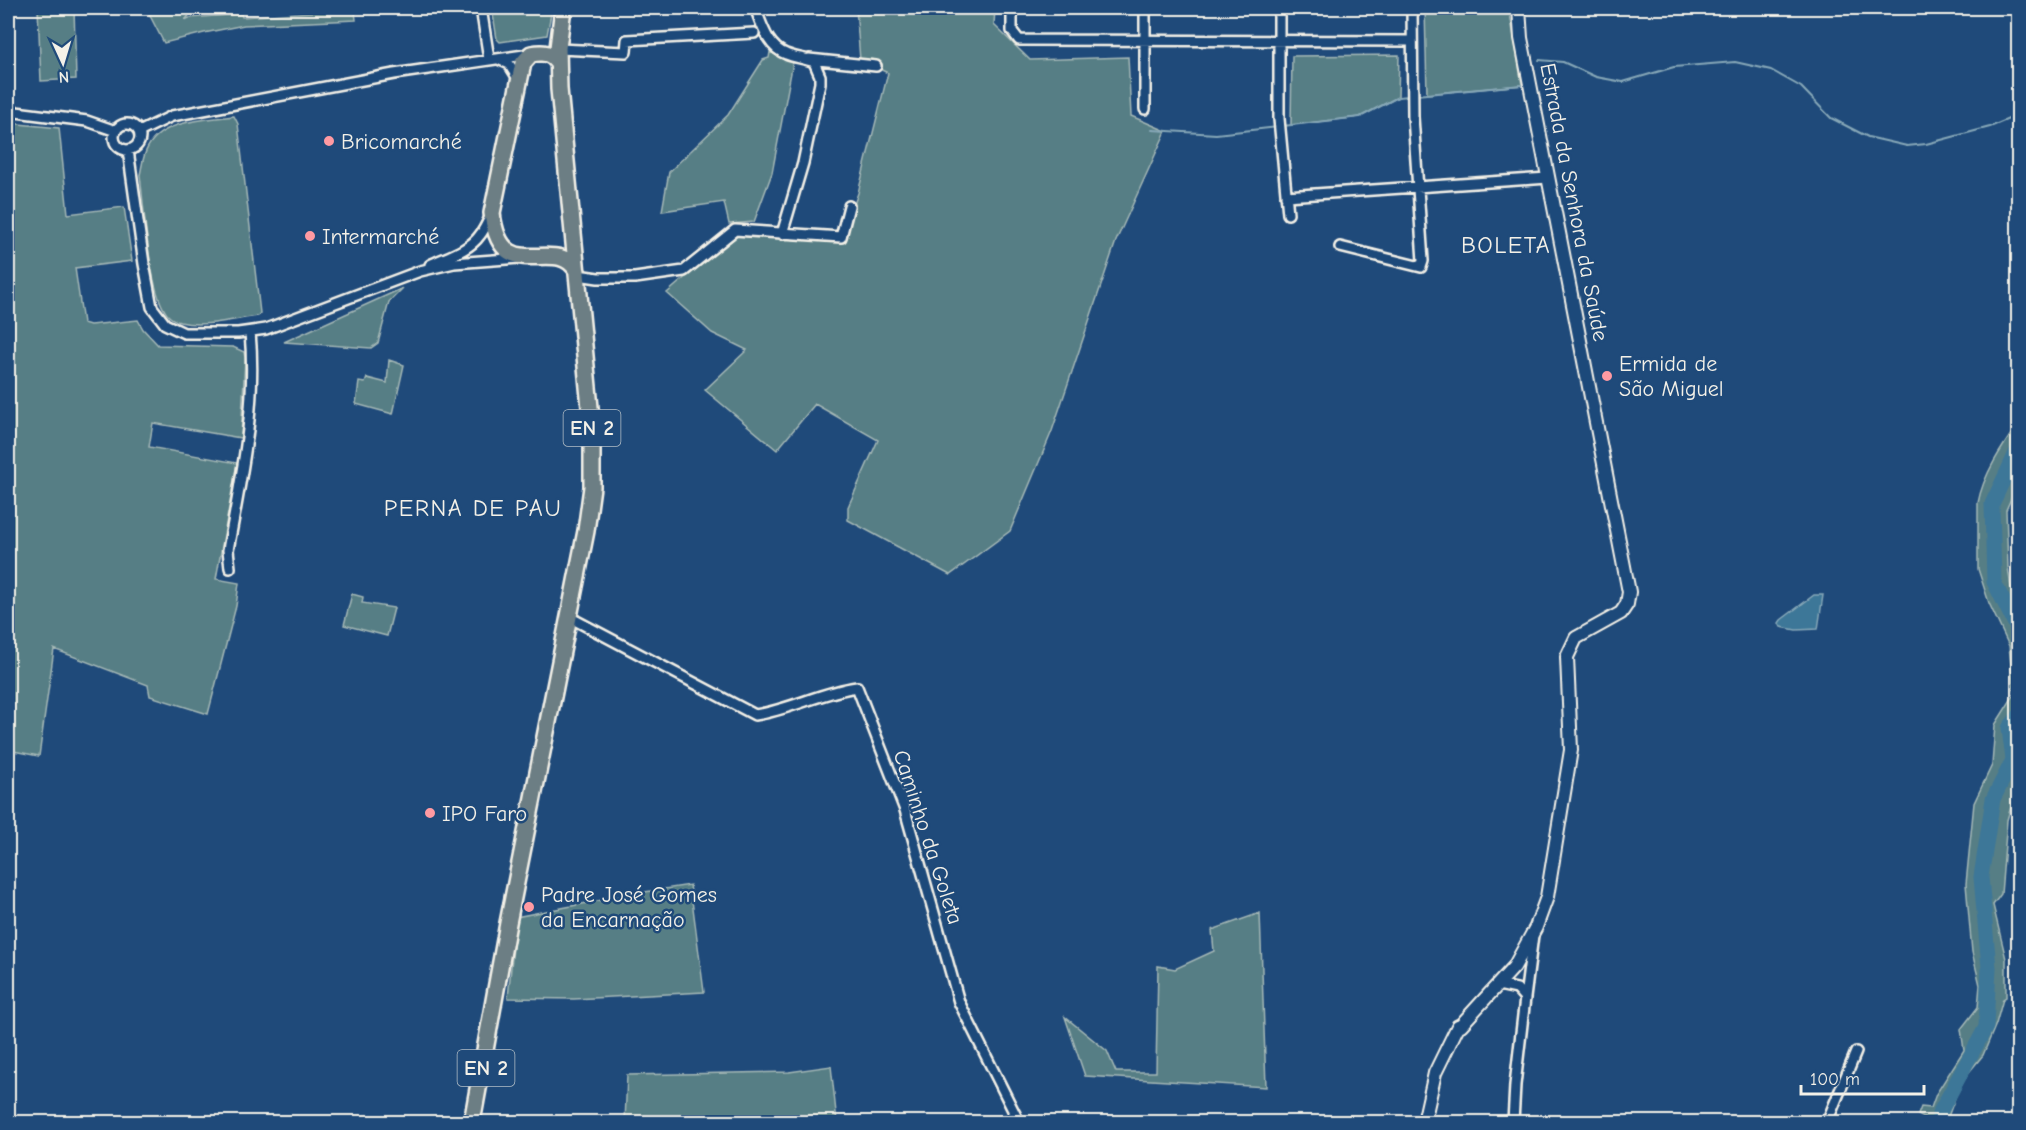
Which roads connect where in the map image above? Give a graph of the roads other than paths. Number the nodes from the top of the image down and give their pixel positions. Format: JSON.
{"nodes":[{"id":1,"x":481,"y":8,"type":"edge"},
{"id":2,"x":563,"y":8,"type":"edge"},
{"id":3,"x":755,"y":8,"type":"edge"},
{"id":4,"x":1012,"y":8,"type":"edge"},
{"id":5,"x":1145,"y":8,"type":"edge"},
{"id":6,"x":1279,"y":8,"type":"edge"},
{"id":7,"x":1412,"y":8,"type":"edge"},
{"id":8,"x":1520,"y":8,"type":"edge"},
{"id":9,"x":754,"y":33,"type":"dead end"},
{"id":10,"x":1145,"y":40,"type":"junction"},
{"id":11,"x":1279,"y":41,"type":"junction"},
{"id":12,"x":1412,"y":41,"type":"junction"},
{"id":13,"x":559,"y":49,"type":"junction"},
{"id":14,"x":533,"y":53,"type":"junction"},
{"id":15,"x":804,"y":58,"type":"junction"},
{"id":16,"x":492,"y":59,"type":"junction"},
{"id":17,"x":876,"y":66,"type":"dead end"},
{"id":18,"x":519,"y":80,"type":"junction"},
{"id":19,"x":1145,"y":109,"type":"dead end"},
{"id":20,"x":8,"y":111,"type":"edge"},
{"id":21,"x":116,"y":131,"type":"junction"},
{"id":22,"x":140,"y":132,"type":"junction"},
{"id":23,"x":128,"y":150,"type":"junction"},
{"id":24,"x":1548,"y":178,"type":"junction"},
{"id":25,"x":1418,"y":187,"type":"junction"},
{"id":26,"x":1286,"y":196,"type":"junction"},
{"id":27,"x":849,"y":206,"type":"dead end"},
{"id":28,"x":492,"y":213,"type":"junction"},
{"id":29,"x":1288,"y":214,"type":"dead end"},
{"id":30,"x":782,"y":234,"type":"junction"},
{"id":31,"x":574,"y":242,"type":"junction"},
{"id":32,"x":1340,"y":247,"type":"dead end"},
{"id":33,"x":524,"y":257,"type":"junction"},
{"id":34,"x":559,"y":257,"type":"junction"},
{"id":35,"x":420,"y":271,"type":"junction"},
{"id":36,"x":578,"y":273,"type":"junction"},
{"id":37,"x":250,"y":332,"type":"junction"},
{"id":38,"x":230,"y":568,"type":"dead end"},
{"id":39,"x":570,"y":617,"type":"junction"},
{"id":40,"x":1533,"y":933,"type":"junction"},
{"id":41,"x":1498,"y":985,"type":"junction"},
{"id":42,"x":1525,"y":998,"type":"junction"},
{"id":43,"x":492,"y":1014,"type":"junction"},
{"id":44,"x":1856,"y":1052,"type":"dead end"},
{"id":45,"x":472,"y":1122,"type":"edge"},
{"id":46,"x":479,"y":1122,"type":"edge"},
{"id":47,"x":1019,"y":1122,"type":"edge"},
{"id":48,"x":1424,"y":1122,"type":"edge"},
{"id":49,"x":1513,"y":1122,"type":"edge"},
{"id":50,"x":1827,"y":1122,"type":"edge"}],
"edges":[{"from":1,"to":16,"type":"street"},
{"from":2,"to":13,"type":"main road","number":"EN 2"},
{"from":3,"to":15,"type":"street"},
{"from":4,"to":10,"type":"street"},
{"from":5,"to":10,"type":"street"},
{"from":6,"to":11,"type":"street"},
{"from":7,"to":12,"type":"street"},
{"from":8,"to":24,"type":"street","name":"Estrada da Senhora da Saúde"},
{"from":9,"to":13,"type":"street"},
{"from":10,"to":11,"type":"street"},
{"from":10,"to":19,"type":"street"},
{"from":11,"to":12,"type":"street"},
{"from":11,"to":26,"type":"street"},
{"from":12,"to":25,"type":"street"},
{"from":13,"to":14,"type":"main road"},
{"from":13,"to":14,"type":"main road"},
{"from":13,"to":31,"type":"main road","number":"EN 2"},
{"from":14,"to":16,"type":"street"},
{"from":14,"to":18,"type":"main road"},
{"from":15,"to":17,"type":"street"},
{"from":15,"to":30,"type":"street"},
{"from":16,"to":18,"type":"street"},
{"from":16,"to":22,"type":"street"},
{"from":18,"to":28,"type":"main road"},
{"from":20,"to":21,"type":"street"},
{"from":21,"to":22,"type":"street"},
{"from":21,"to":23,"type":"street"},
{"from":22,"to":23,"type":"street"},
{"from":23,"to":37,"type":"street"},
{"from":24,"to":25,"type":"street"},
{"from":24,"to":40,"type":"street","name":"Estrada da Senhora da Saúde"},
{"from":25,"to":26,"type":"street"},
{"from":25,"to":32,"type":"street"},
{"from":26,"to":29,"type":"street"},
{"from":27,"to":30,"type":"street"},
{"from":28,"to":33,"type":"main road"},
{"from":28,"to":35,"type":"street"},
{"from":30,"to":36,"type":"street"},
{"from":31,"to":34,"type":"main road"},
{"from":31,"to":36,"type":"main road","number":"EN 2"},
{"from":33,"to":34,"type":"main road"},
{"from":33,"to":35,"type":"street"},
{"from":34,"to":36,"type":"main road"},
{"from":35,"to":37,"type":"street"},
{"from":36,"to":39,"type":"main road","number":"EN 2"},
{"from":37,"to":38,"type":"street"},
{"from":39,"to":43,"type":"main road","number":"EN 2"},
{"from":39,"to":47,"type":"street","name":"Caminho da Goleta"},
{"from":40,"to":41,"type":"street","name":"Estrada da Senhora da Saúde"},
{"from":40,"to":42,"type":"street"},
{"from":41,"to":42,"type":"street"},
{"from":41,"to":48,"type":"street","name":"Estrada da Senhora da Saúde"},
{"from":42,"to":49,"type":"street"},
{"from":43,"to":45,"type":"main road","number":"EN 2"},
{"from":43,"to":46,"type":"main road","number":"EN 2"},
{"from":44,"to":50,"type":"street"}]}
